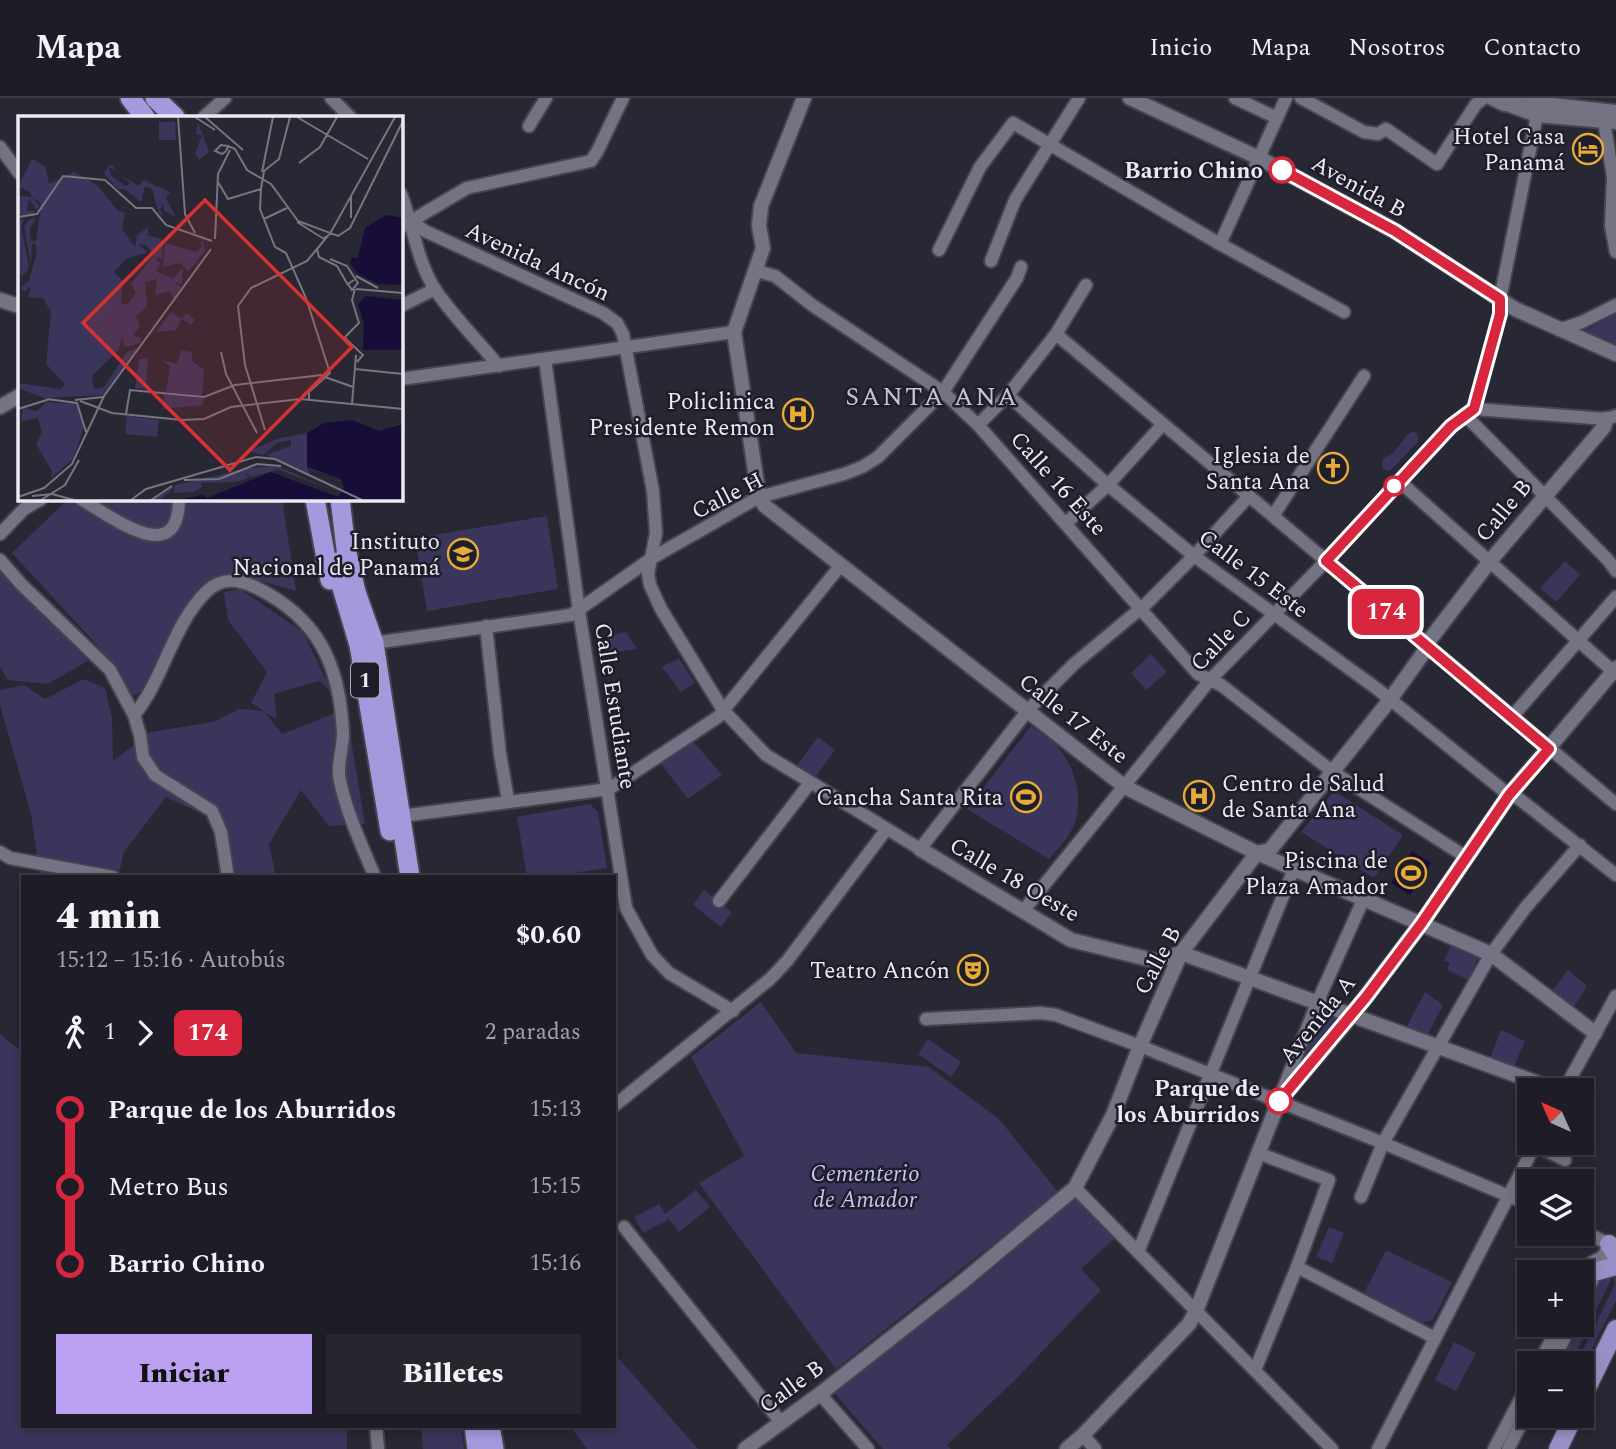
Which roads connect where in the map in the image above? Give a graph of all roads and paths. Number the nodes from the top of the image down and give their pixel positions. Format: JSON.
{"nodes":[{"id":1,"x":130,"y":98,"type":"edge"},
{"id":2,"x":139,"y":98,"type":"edge"},
{"id":3,"x":155,"y":98,"type":"edge"},
{"id":4,"x":169,"y":98,"type":"edge"},
{"id":5,"x":225,"y":98,"type":"edge"},
{"id":6,"x":331,"y":98,"type":"edge"},
{"id":7,"x":545,"y":98,"type":"edge"},
{"id":8,"x":623,"y":98,"type":"edge"},
{"id":9,"x":804,"y":98,"type":"edge"},
{"id":10,"x":1079,"y":98,"type":"edge"},
{"id":11,"x":1130,"y":98,"type":"edge"},
{"id":12,"x":1236,"y":98,"type":"edge"},
{"id":13,"x":1286,"y":98,"type":"edge"},
{"id":14,"x":1301,"y":98,"type":"edge"},
{"id":15,"x":1484,"y":98,"type":"edge"},
{"id":16,"x":1492,"y":98,"type":"edge"},
{"id":17,"x":1528,"y":98,"type":"edge"},
{"id":18,"x":1512,"y":101,"type":"edge"},
{"id":19,"x":1536,"y":115,"type":"junction"},
{"id":20,"x":144,"y":116,"type":"edge"},
{"id":21,"x":155,"y":116,"type":"edge"},
{"id":22,"x":174,"y":116,"type":"edge"},
{"id":23,"x":185,"y":116,"type":"edge"},
{"id":24,"x":205,"y":116,"type":"edge"},
{"id":25,"x":349,"y":116,"type":"edge"},
{"id":26,"x":1277,"y":118,"type":"junction"},
{"id":27,"x":1612,"y":118,"type":"edge"},
{"id":28,"x":529,"y":126,"type":"dead end"},
{"id":29,"x":1049,"y":144,"type":"junction"},
{"id":30,"x":0,"y":147,"type":"edge"},
{"id":31,"x":1259,"y":158,"type":"junction"},
{"id":32,"x":18,"y":172,"type":"edge"},
{"id":33,"x":402,"y":200,"type":"edge"},
{"id":34,"x":406,"y":224,"type":"edge"},
{"id":35,"x":1220,"y":244,"type":"junction"},
{"id":36,"x":939,"y":250,"type":"dead end"},
{"id":37,"x":1616,"y":251,"type":"edge"},
{"id":38,"x":991,"y":261,"type":"dead end"},
{"id":39,"x":1021,"y":267,"type":"dead end"},
{"id":40,"x":756,"y":271,"type":"junction"},
{"id":41,"x":1086,"y":285,"type":"dead end"},
{"id":42,"x":435,"y":289,"type":"junction"},
{"id":43,"x":1500,"y":299,"type":"junction"},
{"id":44,"x":0,"y":300,"type":"edge"},
{"id":45,"x":1616,"y":305,"type":"edge"},
{"id":46,"x":18,"y":306,"type":"edge"},
{"id":47,"x":402,"y":306,"type":"edge"},
{"id":48,"x":1344,"y":312,"type":"dead end"},
{"id":49,"x":1559,"y":330,"type":"junction"},
{"id":50,"x":734,"y":332,"type":"junction"},
{"id":51,"x":1056,"y":334,"type":"junction"},
{"id":52,"x":626,"y":347,"type":"junction"},
{"id":53,"x":1616,"y":354,"type":"edge"},
{"id":54,"x":545,"y":359,"type":"junction"},
{"id":55,"x":499,"y":366,"type":"junction"},
{"id":56,"x":1364,"y":376,"type":"dead end"},
{"id":57,"x":402,"y":379,"type":"edge"},
{"id":58,"x":943,"y":392,"type":"junction"},
{"id":59,"x":1008,"y":395,"type":"junction"},
{"id":60,"x":18,"y":397,"type":"edge"},
{"id":61,"x":0,"y":407,"type":"edge"},
{"id":62,"x":1470,"y":412,"type":"junction"},
{"id":63,"x":1611,"y":418,"type":"edge"},
{"id":64,"x":1163,"y":424,"type":"junction"},
{"id":65,"x":978,"y":425,"type":"junction"},
{"id":66,"x":1399,"y":481,"type":"junction"},
{"id":67,"x":1108,"y":485,"type":"junction"},
{"id":68,"x":1546,"y":494,"type":"junction"},
{"id":69,"x":1249,"y":496,"type":"junction"},
{"id":70,"x":759,"y":497,"type":"junction"},
{"id":71,"x":39,"y":500,"type":"edge"},
{"id":72,"x":83,"y":500,"type":"edge"},
{"id":73,"x":179,"y":500,"type":"edge"},
{"id":74,"x":315,"y":500,"type":"edge"},
{"id":75,"x":327,"y":500,"type":"edge"},
{"id":76,"x":340,"y":500,"type":"edge"},
{"id":77,"x":352,"y":500,"type":"edge"},
{"id":78,"x":1273,"y":516,"type":"junction"},
{"id":79,"x":1066,"y":523,"type":"junction"},
{"id":80,"x":0,"y":534,"type":"edge"},
{"id":81,"x":1194,"y":556,"type":"junction"},
{"id":82,"x":652,"y":558,"type":"junction"},
{"id":83,"x":0,"y":560,"type":"edge"},
{"id":84,"x":1326,"y":561,"type":"junction"},
{"id":85,"x":1490,"y":561,"type":"junction"},
{"id":86,"x":841,"y":565,"type":"junction"},
{"id":87,"x":1616,"y":571,"type":"edge"},
{"id":88,"x":1616,"y":597,"type":"edge"},
{"id":89,"x":1139,"y":609,"type":"junction"},
{"id":90,"x":579,"y":611,"type":"junction"},
{"id":91,"x":1274,"y":615,"type":"junction"},
{"id":92,"x":486,"y":626,"type":"junction"},
{"id":93,"x":1578,"y":640,"type":"junction"},
{"id":94,"x":374,"y":643,"type":"junction"},
{"id":95,"x":1427,"y":648,"type":"junction"},
{"id":96,"x":1615,"y":671,"type":"edge"},
{"id":97,"x":1210,"y":680,"type":"junction"},
{"id":98,"x":367,"y":691,"type":"junction"},
{"id":99,"x":1390,"y":701,"type":"junction"},
{"id":100,"x":723,"y":709,"type":"junction"},
{"id":101,"x":1028,"y":710,"type":"junction"},
{"id":102,"x":134,"y":715,"type":"junction"},
{"id":103,"x":1511,"y":718,"type":"junction"},
{"id":104,"x":1549,"y":749,"type":"junction"},
{"id":105,"x":1333,"y":772,"type":"junction"},
{"id":106,"x":810,"y":783,"type":"junction"},
{"id":107,"x":1125,"y":787,"type":"junction"},
{"id":108,"x":608,"y":789,"type":"junction"},
{"id":109,"x":1509,"y":795,"type":"junction"},
{"id":110,"x":508,"y":800,"type":"junction"},
{"id":111,"x":1616,"y":804,"type":"edge"},
{"id":112,"x":401,"y":816,"type":"junction"},
{"id":113,"x":886,"y":830,"type":"junction"},
{"id":114,"x":1580,"y":845,"type":"junction"},
{"id":115,"x":920,"y":849,"type":"junction"},
{"id":116,"x":0,"y":852,"type":"edge"},
{"id":117,"x":1257,"y":853,"type":"junction"},
{"id":118,"x":1466,"y":857,"type":"junction"},
{"id":119,"x":1294,"y":869,"type":"junction"},
{"id":120,"x":102,"y":875,"type":"edge"},
{"id":121,"x":228,"y":875,"type":"edge"},
{"id":122,"x":374,"y":875,"type":"edge"},
{"id":123,"x":398,"y":875,"type":"edge"},
{"id":124,"x":410,"y":875,"type":"edge"},
{"id":125,"x":1616,"y":875,"type":"edge"},
{"id":126,"x":1364,"y":898,"type":"junction"},
{"id":127,"x":719,"y":901,"type":"dead end"},
{"id":128,"x":1023,"y":911,"type":"junction"},
{"id":129,"x":1421,"y":924,"type":"junction"},
{"id":130,"x":1181,"y":953,"type":"junction"},
{"id":131,"x":1491,"y":954,"type":"junction"},
{"id":132,"x":1248,"y":978,"type":"junction"},
{"id":133,"x":1616,"y":996,"type":"edge"},
{"id":134,"x":1317,"y":1003,"type":"junction"},
{"id":135,"x":733,"y":1011,"type":"junction"},
{"id":136,"x":1352,"y":1015,"type":"junction"},
{"id":137,"x":926,"y":1019,"type":"dead end"},
{"id":138,"x":1595,"y":1033,"type":"junction"},
{"id":139,"x":1140,"y":1046,"type":"junction"},
{"id":140,"x":1438,"y":1047,"type":"junction"},
{"id":141,"x":1211,"y":1074,"type":"junction"},
{"id":142,"x":1524,"y":1078,"type":"edge"},
{"id":143,"x":1571,"y":1078,"type":"edge"},
{"id":144,"x":1279,"y":1101,"type":"junction"},
{"id":145,"x":616,"y":1104,"type":"edge"},
{"id":146,"x":1383,"y":1143,"type":"junction"},
{"id":147,"x":1258,"y":1153,"type":"junction"},
{"id":148,"x":1529,"y":1155,"type":"edge"},
{"id":149,"x":1556,"y":1155,"type":"edge"},
{"id":150,"x":1565,"y":1160,"type":"dead end"},
{"id":151,"x":1075,"y":1188,"type":"junction"},
{"id":152,"x":1508,"y":1195,"type":"junction"},
{"id":153,"x":1361,"y":1197,"type":"dead end"},
{"id":154,"x":1517,"y":1199,"type":"edge"},
{"id":155,"x":624,"y":1227,"type":"dead end"},
{"id":156,"x":1594,"y":1246,"type":"edge"},
{"id":157,"x":1138,"y":1252,"type":"junction"},
{"id":158,"x":1606,"y":1260,"type":"edge"},
{"id":159,"x":1297,"y":1267,"type":"junction"},
{"id":160,"x":1594,"y":1282,"type":"edge"},
{"id":161,"x":1196,"y":1311,"type":"junction"},
{"id":162,"x":1615,"y":1333,"type":"edge"},
{"id":163,"x":1435,"y":1338,"type":"junction"},
{"id":164,"x":1255,"y":1370,"type":"junction"},
{"id":165,"x":1594,"y":1374,"type":"edge"},
{"id":166,"x":820,"y":1394,"type":"junction"},
{"id":167,"x":1517,"y":1406,"type":"edge"},
{"id":168,"x":780,"y":1421,"type":"junction"},
{"id":169,"x":376,"y":1428,"type":"edge"},
{"id":170,"x":474,"y":1428,"type":"edge"},
{"id":171,"x":491,"y":1428,"type":"edge"},
{"id":172,"x":1519,"y":1428,"type":"edge"},
{"id":173,"x":1568,"y":1428,"type":"edge"},
{"id":174,"x":1083,"y":1435,"type":"junction"},
{"id":175,"x":378,"y":1449,"type":"edge"},
{"id":176,"x":477,"y":1449,"type":"edge"},
{"id":177,"x":494,"y":1449,"type":"edge"},
{"id":178,"x":745,"y":1449,"type":"edge"},
{"id":179,"x":868,"y":1449,"type":"edge"},
{"id":180,"x":1067,"y":1449,"type":"edge"},
{"id":181,"x":1095,"y":1449,"type":"edge"},
{"id":182,"x":1332,"y":1449,"type":"edge"},
{"id":183,"x":1378,"y":1449,"type":"edge"},
{"id":184,"x":1494,"y":1449,"type":"edge"},
{"id":185,"x":1508,"y":1449,"type":"edge"},
{"id":186,"x":1558,"y":1449,"type":"edge"}],
"edges":[{"from":1,"to":20,"type":"highway"},
{"from":2,"to":21,"type":"highway"},
{"from":3,"to":22,"type":"highway"},
{"from":4,"to":23,"type":"highway"},
{"from":5,"to":24,"type":"street"},
{"from":6,"to":25,"type":"street"},
{"from":7,"to":28,"type":"street"},
{"from":8,"to":34,"type":"street"},
{"from":9,"to":40,"type":"street"},
{"from":10,"to":29,"type":"street"},
{"from":11,"to":31,"type":"street","name":"Avenida B"},
{"from":12,"to":26,"type":"street"},
{"from":13,"to":26,"type":"street"},
{"from":14,"to":15,"type":"street"},
{"from":16,"to":18,"type":"street"},
{"from":17,"to":27,"type":"street"},
{"from":18,"to":19,"type":"street"},
{"from":19,"to":27,"type":"street"},
{"from":19,"to":43,"type":"street"},
{"from":26,"to":31,"type":"street"},
{"from":27,"to":37,"type":"street"},
{"from":29,"to":35,"type":"street"},
{"from":29,"to":36,"type":"street"},
{"from":29,"to":38,"type":"street"},
{"from":30,"to":32,"type":"street"},
{"from":31,"to":35,"type":"street"},
{"from":31,"to":43,"type":"street","name":"Avenida B"},
{"from":33,"to":34,"type":"street"},
{"from":34,"to":42,"type":"street"},
{"from":34,"to":52,"type":"street","name":"Avenida Ancón"},
{"from":35,"to":48,"type":"street"},
{"from":39,"to":58,"type":"street","name":"Calle H"},
{"from":40,"to":50,"type":"street"},
{"from":40,"to":58,"type":"street","name":"Calle 16 Este"},
{"from":41,"to":51,"type":"street"},
{"from":42,"to":47,"type":"street"},
{"from":42,"to":55,"type":"street"},
{"from":43,"to":49,"type":"street","name":"Avenida B"},
{"from":43,"to":62,"type":"street"},
{"from":44,"to":46,"type":"street"},
{"from":45,"to":49,"type":"street"},
{"from":49,"to":53,"type":"street","name":"Avenida B"},
{"from":50,"to":52,"type":"street"},
{"from":50,"to":70,"type":"street"},
{"from":51,"to":59,"type":"street"},
{"from":51,"to":64,"type":"street"},
{"from":52,"to":54,"type":"street"},
{"from":52,"to":82,"type":"street","name":"Avenida Ancón"},
{"from":54,"to":55,"type":"street"},
{"from":54,"to":90,"type":"street","name":"Calle Estudiante"},
{"from":55,"to":57,"type":"street"},
{"from":56,"to":78,"type":"street"},
{"from":58,"to":65,"type":"street","name":"Calle 16 Este"},
{"from":58,"to":70,"type":"street","name":"Calle H"},
{"from":59,"to":65,"type":"street"},
{"from":59,"to":67,"type":"street","name":"Calle 15 Este"},
{"from":60,"to":61,"type":"street"},
{"from":62,"to":63,"type":"street"},
{"from":62,"to":66,"type":"street","name":"Calle C"},
{"from":62,"to":68,"type":"street"},
{"from":63,"to":68,"type":"street","name":"Calle B"},
{"from":64,"to":67,"type":"street"},
{"from":64,"to":69,"type":"street"},
{"from":65,"to":79,"type":"street","name":"Calle 16 Este"},
{"from":66,"to":84,"type":"street","name":"Calle C"},
{"from":66,"to":85,"type":"street"},
{"from":67,"to":79,"type":"street"},
{"from":67,"to":81,"type":"street","name":"Calle 15 Este"},
{"from":68,"to":85,"type":"street","name":"Calle B"},
{"from":68,"to":87,"type":"street"},
{"from":69,"to":78,"type":"street"},
{"from":69,"to":81,"type":"street"},
{"from":70,"to":82,"type":"street","name":"Calle H"},
{"from":70,"to":86,"type":"street","name":"Calle 17 Este"},
{"from":71,"to":80,"type":"street"},
{"from":72,"to":73,"type":"street"},
{"from":74,"to":98,"type":"highway"},
{"from":75,"to":98,"type":"highway","number":"1"},
{"from":76,"to":94,"type":"highway","number":"1"},
{"from":77,"to":94,"type":"highway"},
{"from":78,"to":84,"type":"street"},
{"from":79,"to":89,"type":"street","name":"Calle 16 Este"},
{"from":81,"to":89,"type":"street"},
{"from":81,"to":91,"type":"street","name":"Calle 15 Este"},
{"from":82,"to":90,"type":"street","name":"Calle H"},
{"from":82,"to":100,"type":"street","name":"Avenida Ancón"},
{"from":83,"to":102,"type":"street"},
{"from":84,"to":91,"type":"street","name":"Calle C"},
{"from":84,"to":95,"type":"street"},
{"from":85,"to":93,"type":"street"},
{"from":85,"to":95,"type":"street","name":"Calle B"},
{"from":86,"to":100,"type":"street"},
{"from":86,"to":101,"type":"street","name":"Calle 17 Este"},
{"from":88,"to":93,"type":"street"},
{"from":89,"to":97,"type":"street","name":"Calle 16 Este"},
{"from":89,"to":101,"type":"street"},
{"from":90,"to":92,"type":"street","name":"Calle H"},
{"from":90,"to":108,"type":"street","name":"Calle Estudiante"},
{"from":91,"to":97,"type":"street","name":"Calle C"},
{"from":91,"to":99,"type":"street","name":"Calle 15 Este"},
{"from":92,"to":94,"type":"street","name":"Calle H"},
{"from":92,"to":110,"type":"street"},
{"from":93,"to":96,"type":"street"},
{"from":93,"to":103,"type":"street"},
{"from":94,"to":112,"type":"highway","number":"1"},
{"from":95,"to":99,"type":"street","name":"Calle B"},
{"from":95,"to":103,"type":"street"},
{"from":96,"to":104,"type":"street","name":"Avenida A"},
{"from":97,"to":105,"type":"street","name":"Calle 16 Este"},
{"from":97,"to":107,"type":"street","name":"Calle C"},
{"from":98,"to":123,"type":"highway","number":"1"},
{"from":99,"to":105,"type":"street","name":"Calle B"},
{"from":99,"to":109,"type":"street","name":"Calle 15 Este"},
{"from":100,"to":106,"type":"street","name":"Calle 18 Oeste"},
{"from":100,"to":108,"type":"street"},
{"from":101,"to":107,"type":"street","name":"Calle 17 Este"},
{"from":101,"to":115,"type":"street"},
{"from":102,"to":121,"type":"street"},
{"from":102,"to":122,"type":"street"},
{"from":103,"to":104,"type":"street"},
{"from":104,"to":109,"type":"street","name":"Avenida A"},
{"from":104,"to":111,"type":"street"},
{"from":105,"to":117,"type":"street","name":"Calle B"},
{"from":105,"to":118,"type":"street","name":"Calle 16 Este"},
{"from":106,"to":113,"type":"street","name":"Calle 18 Oeste"},
{"from":106,"to":127,"type":"street"},
{"from":107,"to":117,"type":"street","name":"Calle 17 Este"},
{"from":107,"to":128,"type":"street","name":"Calle C"},
{"from":108,"to":110,"type":"street"},
{"from":108,"to":135,"type":"street","name":"Calle Estudiante"},
{"from":109,"to":114,"type":"street","name":"Calle 15 Este"},
{"from":109,"to":118,"type":"street","name":"Avenida A"},
{"from":110,"to":112,"type":"street"},
{"from":112,"to":124,"type":"highway","number":"1"},
{"from":113,"to":115,"type":"street","name":"Calle 18 Oeste"},
{"from":113,"to":135,"type":"street"},
{"from":114,"to":125,"type":"street","name":"Calle 15 Este"},
{"from":114,"to":131,"type":"street"},
{"from":115,"to":128,"type":"street","name":"Calle 18 Oeste"},
{"from":116,"to":120,"type":"street"},
{"from":117,"to":119,"type":"street","name":"Calle 17 Este"},
{"from":117,"to":130,"type":"street","name":"Calle B"},
{"from":118,"to":129,"type":"street","name":"Avenida A"},
{"from":119,"to":126,"type":"street","name":"Calle 17 Este"},
{"from":119,"to":132,"type":"street"},
{"from":126,"to":129,"type":"street","name":"Calle 17 Este"},
{"from":126,"to":134,"type":"street"},
{"from":128,"to":130,"type":"street","name":"Calle 18 Oeste"},
{"from":129,"to":131,"type":"street","name":"Calle 17 Este"},
{"from":129,"to":136,"type":"street","name":"Avenida A"},
{"from":130,"to":132,"type":"street"},
{"from":130,"to":139,"type":"street","name":"Calle B"},
{"from":131,"to":138,"type":"street","name":"Calle 17 Este"},
{"from":131,"to":140,"type":"street"},
{"from":132,"to":134,"type":"street"},
{"from":132,"to":141,"type":"street"},
{"from":133,"to":138,"type":"street"},
{"from":134,"to":136,"type":"street"},
{"from":134,"to":144,"type":"street"},
{"from":135,"to":145,"type":"street"},
{"from":136,"to":140,"type":"street"},
{"from":136,"to":144,"type":"street","name":"Avenida A"},
{"from":137,"to":139,"type":"street"},
{"from":138,"to":143,"type":"street"},
{"from":139,"to":141,"type":"street"},
{"from":139,"to":151,"type":"street","name":"Calle B"},
{"from":140,"to":142,"type":"street"},
{"from":140,"to":146,"type":"street"},
{"from":141,"to":144,"type":"street"},
{"from":141,"to":157,"type":"street"},
{"from":144,"to":146,"type":"street"},
{"from":144,"to":147,"type":"street","name":"Avenida A"},
{"from":146,"to":152,"type":"street"},
{"from":146,"to":153,"type":"street"},
{"from":147,"to":159,"type":"street"},
{"from":147,"to":161,"type":"street","name":"Avenida A"},
{"from":148,"to":152,"type":"street"},
{"from":149,"to":150,"type":"street"},
{"from":151,"to":157,"type":"street"},
{"from":151,"to":166,"type":"street","name":"Calle B"},
{"from":152,"to":154,"type":"street"},
{"from":152,"to":163,"type":"street"},
{"from":155,"to":168,"type":"street"},
{"from":156,"to":158,"type":"street"},
{"from":157,"to":161,"type":"street"},
{"from":158,"to":160,"type":"street"},
{"from":159,"to":163,"type":"street"},
{"from":159,"to":164,"type":"street"},
{"from":161,"to":164,"type":"street"},
{"from":161,"to":174,"type":"street","name":"Avenida A"},
{"from":162,"to":165,"type":"main road"},
{"from":163,"to":183,"type":"street"},
{"from":164,"to":182,"type":"street"},
{"from":166,"to":168,"type":"street","name":"Calle B"},
{"from":166,"to":179,"type":"street"},
{"from":167,"to":184,"type":"street"},
{"from":168,"to":178,"type":"street","name":"Calle B"},
{"from":169,"to":175,"type":"street"},
{"from":170,"to":176,"type":"highway"},
{"from":171,"to":177,"type":"highway"},
{"from":172,"to":185,"type":"street"},
{"from":173,"to":186,"type":"main road"},
{"from":174,"to":180,"type":"street","name":"Avenida A"},
{"from":174,"to":181,"type":"street"}]}
